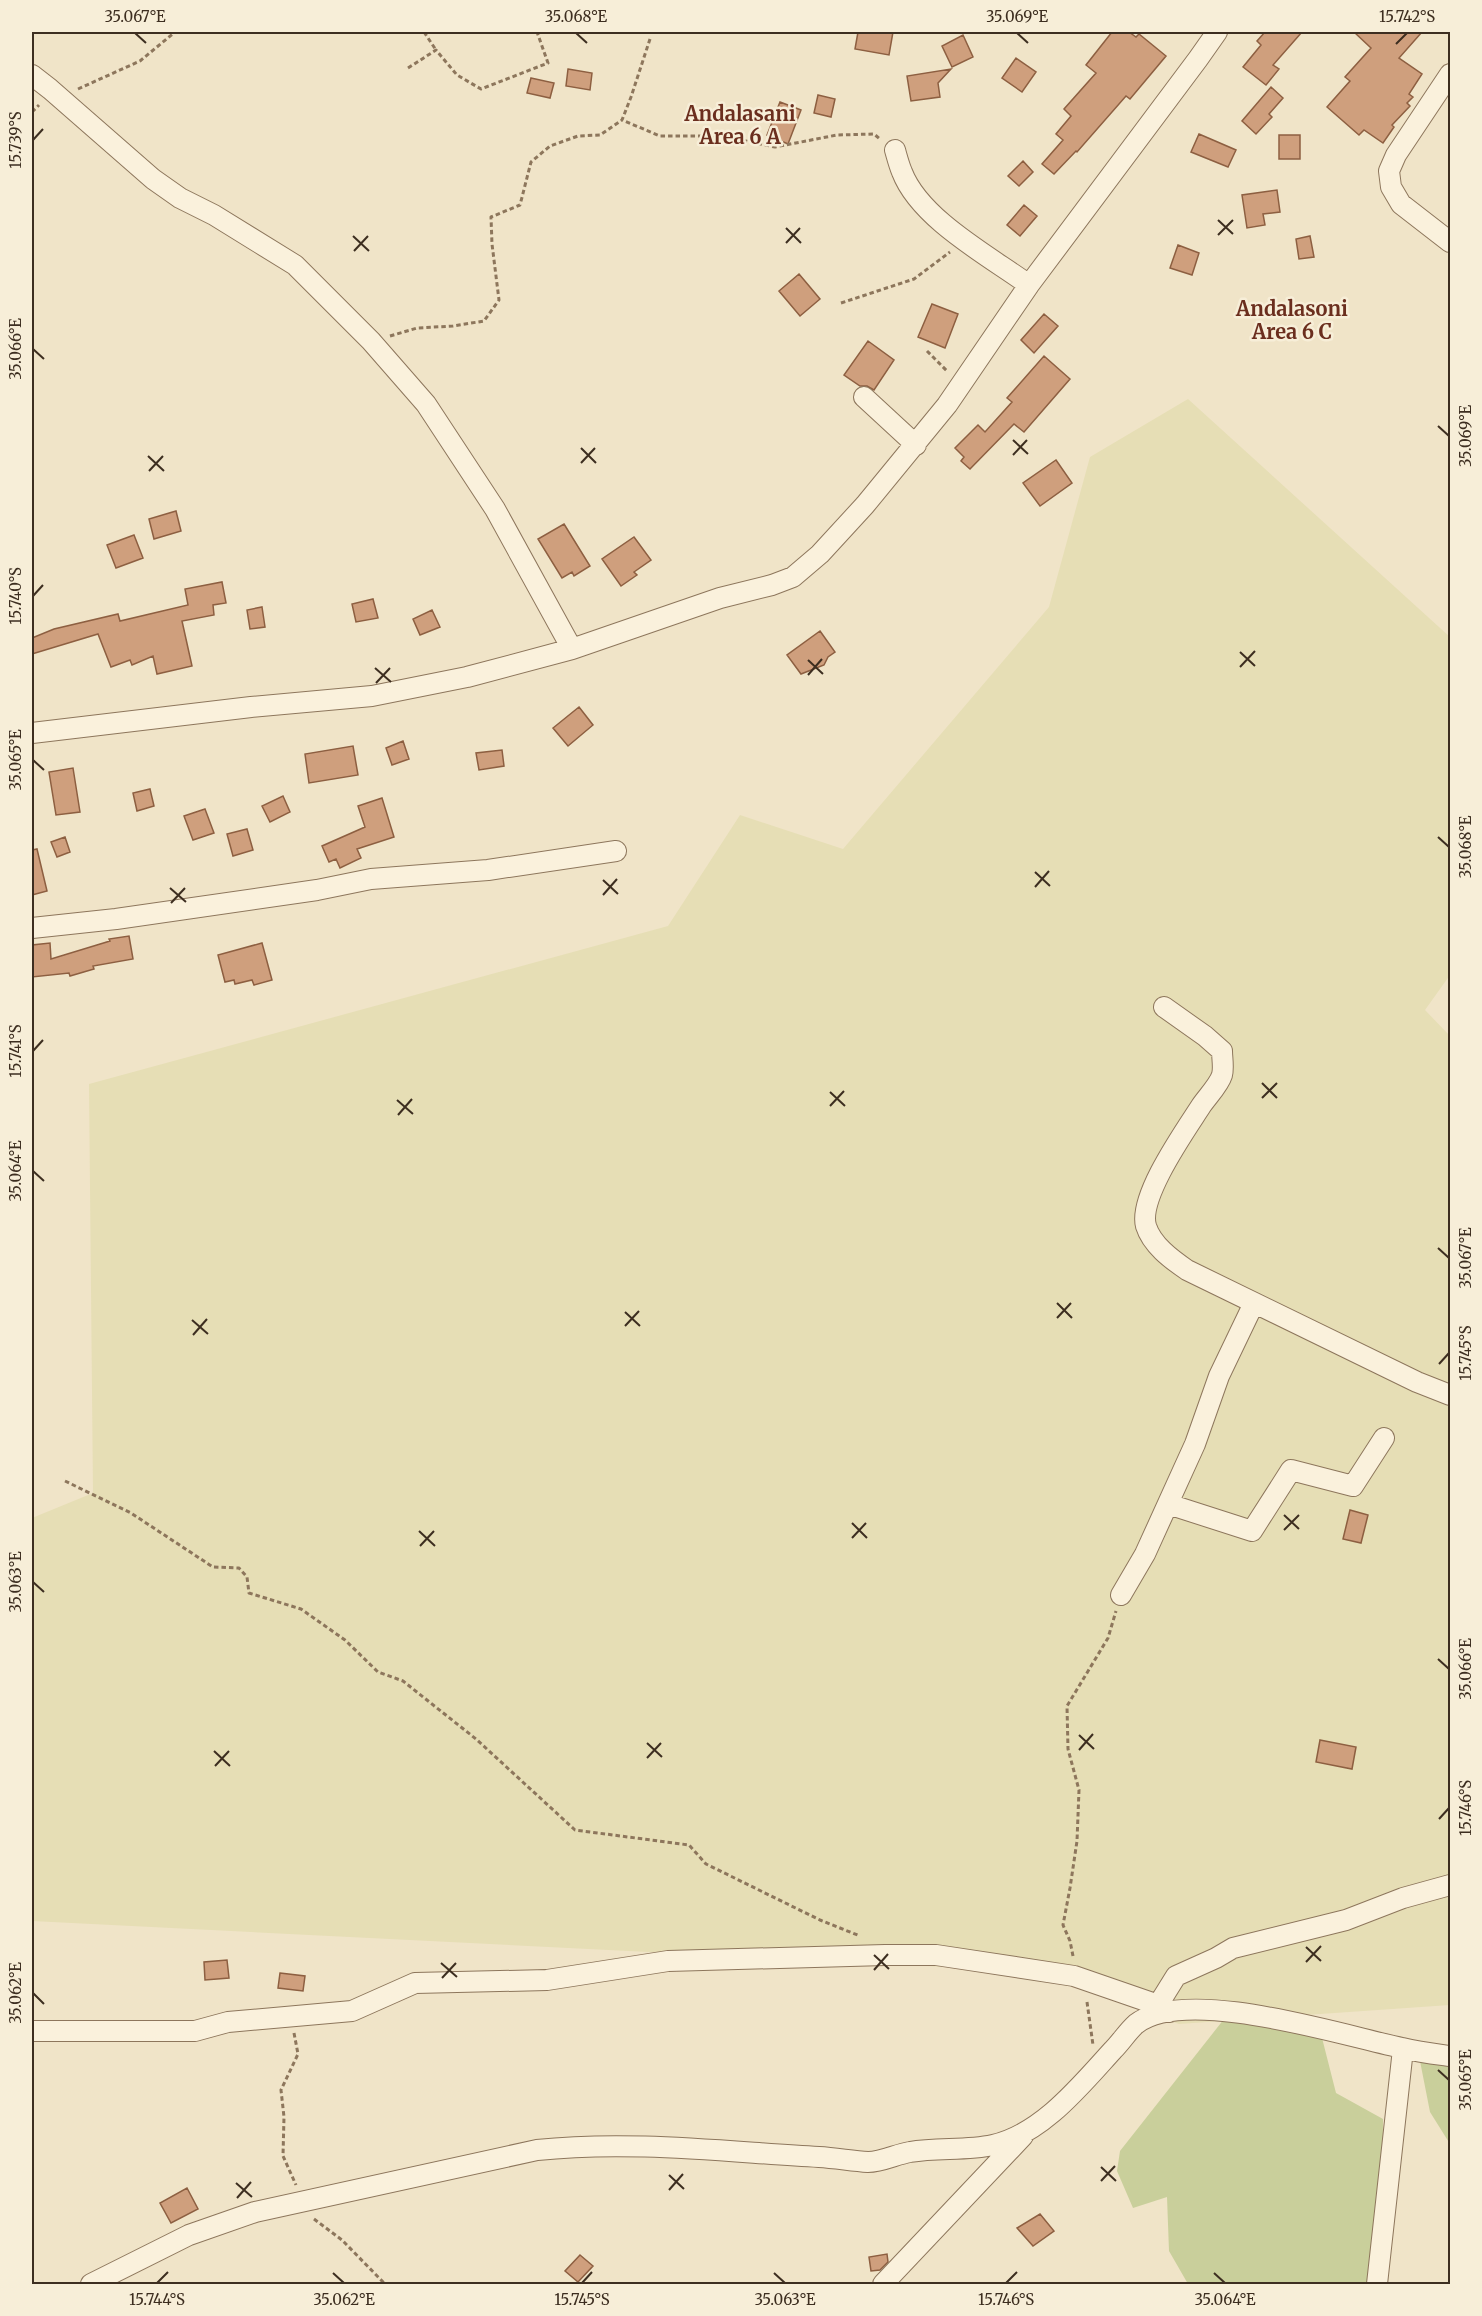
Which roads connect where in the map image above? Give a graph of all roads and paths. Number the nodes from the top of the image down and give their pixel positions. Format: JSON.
{"nodes":[{"id":1,"x":175,"y":32,"type":"edge"},
{"id":2,"x":424,"y":32,"type":"edge"},
{"id":3,"x":537,"y":32,"type":"edge"},
{"id":4,"x":1217,"y":32,"type":"edge"},
{"id":5,"x":650,"y":39,"type":"dead end"},
{"id":6,"x":436,"y":50,"type":"junction"},
{"id":7,"x":408,"y":68,"type":"dead end"},
{"id":8,"x":1450,"y":74,"type":"edge"},
{"id":9,"x":32,"y":75,"type":"edge"},
{"id":10,"x":61,"y":99,"type":"junction"},
{"id":11,"x":621,"y":120,"type":"junction"},
{"id":12,"x":895,"y":150,"type":"joint"},
{"id":13,"x":1450,"y":242,"type":"edge"},
{"id":14,"x":969,"y":244,"type":"junction"},
{"id":15,"x":1029,"y":285,"type":"junction"},
{"id":16,"x":842,"y":303,"type":"dead end"},
{"id":17,"x":371,"y":341,"type":"junction"},
{"id":18,"x":927,"y":351,"type":"dead end"},
{"id":19,"x":961,"y":386,"type":"junction"},
{"id":20,"x":864,"y":397,"type":"dead end"},
{"id":21,"x":916,"y":445,"type":"junction"},
{"id":22,"x":572,"y":649,"type":"junction"},
{"id":23,"x":32,"y":733,"type":"edge"},
{"id":24,"x":616,"y":851,"type":"dead end"},
{"id":25,"x":32,"y":928,"type":"edge"},
{"id":26,"x":1164,"y":1007,"type":"dead end"},
{"id":27,"x":1254,"y":1303,"type":"junction"},
{"id":28,"x":1450,"y":1395,"type":"edge"},
{"id":29,"x":1384,"y":1438,"type":"dead end"},
{"id":30,"x":65,"y":1481,"type":"dead end"},
{"id":31,"x":1168,"y":1504,"type":"junction"},
{"id":32,"x":1121,"y":1595,"type":"joint"},
{"id":33,"x":1450,"y":1885,"type":"edge"},
{"id":34,"x":863,"y":1938,"type":"dead end"},
{"id":35,"x":1074,"y":1976,"type":"junction"},
{"id":36,"x":1164,"y":2009,"type":"junction"},
{"id":37,"x":306,"y":2015,"type":"junction"},
{"id":38,"x":32,"y":2031,"type":"edge"},
{"id":39,"x":1403,"y":2049,"type":"junction"},
{"id":40,"x":1450,"y":2056,"type":"edge"},
{"id":41,"x":1098,"y":2066,"type":"junction"},
{"id":42,"x":1029,"y":2130,"type":"junction"},
{"id":43,"x":303,"y":2202,"type":"junction"},
{"id":44,"x":91,"y":2284,"type":"edge"},
{"id":45,"x":385,"y":2284,"type":"edge"},
{"id":46,"x":883,"y":2284,"type":"edge"},
{"id":47,"x":1377,"y":2284,"type":"edge"}],
"edges":[{"from":1,"to":10,"type":"path"},
{"from":2,"to":6,"type":"path"},
{"from":3,"to":6,"type":"path"},
{"from":4,"to":15,"type":"street"},
{"from":5,"to":11,"type":"path"},
{"from":6,"to":7,"type":"path"},
{"from":8,"to":13,"type":"street"},
{"from":9,"to":10,"type":"street"},
{"from":10,"to":17,"type":"street"},
{"from":11,"to":12,"type":"path"},
{"from":11,"to":17,"type":"path"},
{"from":12,"to":14,"type":"street"},
{"from":14,"to":15,"type":"street"},
{"from":14,"to":16,"type":"path"},
{"from":15,"to":19,"type":"street"},
{"from":17,"to":22,"type":"street"},
{"from":18,"to":19,"type":"path"},
{"from":19,"to":21,"type":"street"},
{"from":20,"to":21,"type":"street"},
{"from":21,"to":22,"type":"street"},
{"from":22,"to":23,"type":"street"},
{"from":24,"to":25,"type":"street"},
{"from":26,"to":27,"type":"street"},
{"from":27,"to":28,"type":"street"},
{"from":27,"to":31,"type":"street"},
{"from":29,"to":31,"type":"street"},
{"from":30,"to":34,"type":"path"},
{"from":31,"to":32,"type":"street"},
{"from":32,"to":35,"type":"path"},
{"from":33,"to":36,"type":"street"},
{"from":35,"to":36,"type":"street"},
{"from":35,"to":37,"type":"street"},
{"from":35,"to":41,"type":"path"},
{"from":36,"to":39,"type":"street"},
{"from":36,"to":41,"type":"street"},
{"from":37,"to":38,"type":"street"},
{"from":37,"to":43,"type":"path"},
{"from":39,"to":40,"type":"street"},
{"from":39,"to":47,"type":"street"},
{"from":41,"to":42,"type":"street"},
{"from":42,"to":43,"type":"street"},
{"from":42,"to":46,"type":"street"},
{"from":43,"to":44,"type":"street"},
{"from":43,"to":45,"type":"path"}]}
